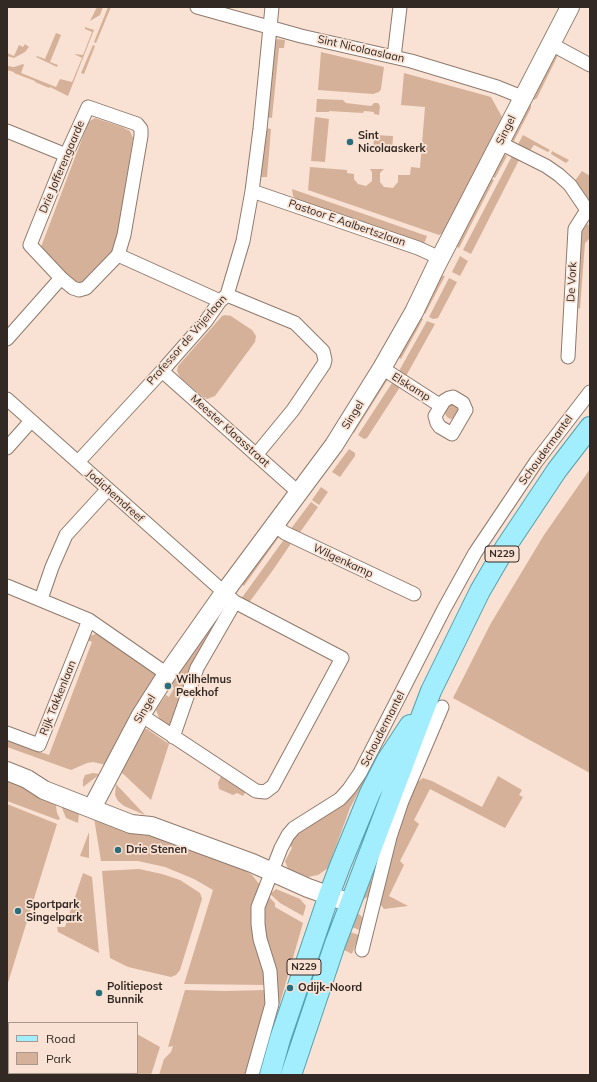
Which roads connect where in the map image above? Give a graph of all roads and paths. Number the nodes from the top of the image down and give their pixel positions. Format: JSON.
{"nodes":[{"id":1,"x":197,"y":7,"type":"edge"},
{"id":2,"x":272,"y":7,"type":"edge"},
{"id":3,"x":400,"y":7,"type":"edge"},
{"id":4,"x":570,"y":7,"type":"edge"},
{"id":5,"x":271,"y":27,"type":"junction"},
{"id":6,"x":551,"y":44,"type":"junction"},
{"id":7,"x":394,"y":57,"type":"junction"},
{"id":8,"x":590,"y":65,"type":"edge"},
{"id":9,"x":522,"y":97,"type":"junction"},
{"id":10,"x":7,"y":131,"type":"edge"},
{"id":11,"x":500,"y":143,"type":"junction"},
{"id":12,"x":66,"y":155,"type":"junction"},
{"id":13,"x":252,"y":191,"type":"junction"},
{"id":14,"x":588,"y":211,"type":"edge"},
{"id":15,"x":118,"y":255,"type":"junction"},
{"id":16,"x":440,"y":258,"type":"junction"},
{"id":17,"x":61,"y":278,"type":"junction"},
{"id":18,"x":224,"y":298,"type":"junction"},
{"id":19,"x":7,"y":339,"type":"edge"},
{"id":20,"x":568,"y":357,"type":"dead end"},
{"id":21,"x":382,"y":368,"type":"junction"},
{"id":22,"x":162,"y":371,"type":"junction"},
{"id":23,"x":590,"y":392,"type":"edge"},
{"id":24,"x":7,"y":399,"type":"edge"},
{"id":25,"x":441,"y":406,"type":"dead end"},
{"id":26,"x":31,"y":421,"type":"junction"},
{"id":27,"x":590,"y":427,"type":"edge"},
{"id":28,"x":7,"y":448,"type":"edge"},
{"id":29,"x":256,"y":455,"type":"junction"},
{"id":30,"x":78,"y":462,"type":"junction"},
{"id":31,"x":108,"y":489,"type":"junction"},
{"id":32,"x":298,"y":492,"type":"junction"},
{"id":33,"x":274,"y":525,"type":"junction"},
{"id":34,"x":7,"y":586,"type":"edge"},
{"id":35,"x":414,"y":594,"type":"dead end"},
{"id":36,"x":229,"y":598,"type":"junction"},
{"id":37,"x":41,"y":600,"type":"junction"},
{"id":38,"x":89,"y":620,"type":"junction"},
{"id":39,"x":167,"y":674,"type":"junction"},
{"id":40,"x":437,"y":699,"type":"junction"},
{"id":41,"x":141,"y":715,"type":"junction"},
{"id":42,"x":7,"y":732,"type":"edge"},
{"id":43,"x":173,"y":737,"type":"junction"},
{"id":44,"x":7,"y":771,"type":"edge"},
{"id":45,"x":95,"y":804,"type":"junction"},
{"id":46,"x":272,"y":871,"type":"junction"},
{"id":47,"x":328,"y":895,"type":"junction"},
{"id":48,"x":350,"y":903,"type":"junction"},
{"id":49,"x":371,"y":911,"type":"junction"},
{"id":50,"x":362,"y":950,"type":"dead end"},
{"id":51,"x":252,"y":1075,"type":"edge"},
{"id":52,"x":270,"y":1075,"type":"edge"},
{"id":53,"x":291,"y":1075,"type":"edge"}],
"edges":[{"from":1,"to":5,"type":"street","name":"Sint Nicolaaslaan"},
{"from":2,"to":5,"type":"street","name":"Professor de Vrijerlaan"},
{"from":3,"to":7,"type":"street"},
{"from":4,"to":6,"type":"street","name":"Singel"},
{"from":5,"to":7,"type":"street","name":"Sint Nicolaaslaan"},
{"from":5,"to":13,"type":"street","name":"Professor de Vrijerlaan"},
{"from":6,"to":8,"type":"street"},
{"from":6,"to":9,"type":"street","name":"Singel"},
{"from":7,"to":9,"type":"street","name":"Sint Nicolaaslaan"},
{"from":9,"to":11,"type":"street","name":"Singel"},
{"from":10,"to":12,"type":"street"},
{"from":11,"to":14,"type":"street","name":"De Vork"},
{"from":11,"to":16,"type":"street","name":"Singel"},
{"from":12,"to":15,"type":"street","name":"Drie Jofferengaarde"},
{"from":12,"to":17,"type":"street","name":"Drie Jofferengaarde"},
{"from":13,"to":16,"type":"street","name":"Pastoor E Aalbertszlaan"},
{"from":13,"to":18,"type":"street","name":"Professor de Vrijerlaan"},
{"from":14,"to":20,"type":"street","name":"De Vork"},
{"from":15,"to":17,"type":"street","name":"Drie Jofferengaarde"},
{"from":15,"to":18,"type":"street"},
{"from":16,"to":21,"type":"street","name":"Singel"},
{"from":17,"to":19,"type":"street"},
{"from":18,"to":22,"type":"street","name":"Professor de Vrijerlaan"},
{"from":18,"to":29,"type":"street"},
{"from":21,"to":25,"type":"street","name":"Elskamp"},
{"from":21,"to":32,"type":"street","name":"Singel"},
{"from":22,"to":29,"type":"street","name":"Meester Klaasstraat"},
{"from":22,"to":30,"type":"street","name":"Professor de Vrijerlaan"},
{"from":23,"to":46,"type":"street","name":"Schoudermantel"},
{"from":24,"to":26,"type":"street","name":"Jodichemdreef"},
{"from":26,"to":28,"type":"street"},
{"from":26,"to":30,"type":"street","name":"Jodichemdreef"},
{"from":27,"to":40,"type":"main road","name":"Schoudermantel","number":"N229"},
{"from":29,"to":32,"type":"street","name":"Meester Klaasstraat"},
{"from":30,"to":31,"type":"street","name":"Jodichemdreef"},
{"from":31,"to":36,"type":"street","name":"Jodichemdreef"},
{"from":31,"to":37,"type":"street"},
{"from":32,"to":33,"type":"street","name":"Singel"},
{"from":33,"to":35,"type":"street","name":"Wilgenkamp"},
{"from":33,"to":36,"type":"street","name":"Singel"},
{"from":34,"to":37,"type":"street"},
{"from":36,"to":39,"type":"street","name":"Singel"},
{"from":36,"to":43,"type":"street","name":"Singel"},
{"from":36,"to":43,"type":"street"},
{"from":37,"to":38,"type":"street"},
{"from":38,"to":39,"type":"street"},
{"from":38,"to":42,"type":"street","name":"Rijk Takkenlaan"},
{"from":39,"to":41,"type":"street","name":"Singel"},
{"from":40,"to":47,"type":"main road","name":"Schoudermantel","number":"N229"},
{"from":40,"to":48,"type":"main road","name":"Schoudermantel","number":"N229"},
{"from":40,"to":49,"type":"street","name":"Schoudermantel"},
{"from":41,"to":43,"type":"street"},
{"from":41,"to":45,"type":"street","name":"Singel"},
{"from":44,"to":45,"type":"street"},
{"from":45,"to":46,"type":"street"},
{"from":46,"to":47,"type":"street"},
{"from":46,"to":51,"type":"street","name":"Schoudermantel"},
{"from":47,"to":48,"type":"street"},
{"from":47,"to":52,"type":"main road","name":"Schoudermantel","number":"N229"},
{"from":48,"to":49,"type":"street"},
{"from":48,"to":53,"type":"main road","name":"Schoudermantel","number":"N229"},
{"from":49,"to":50,"type":"street","name":"Schoudermantel"}]}
